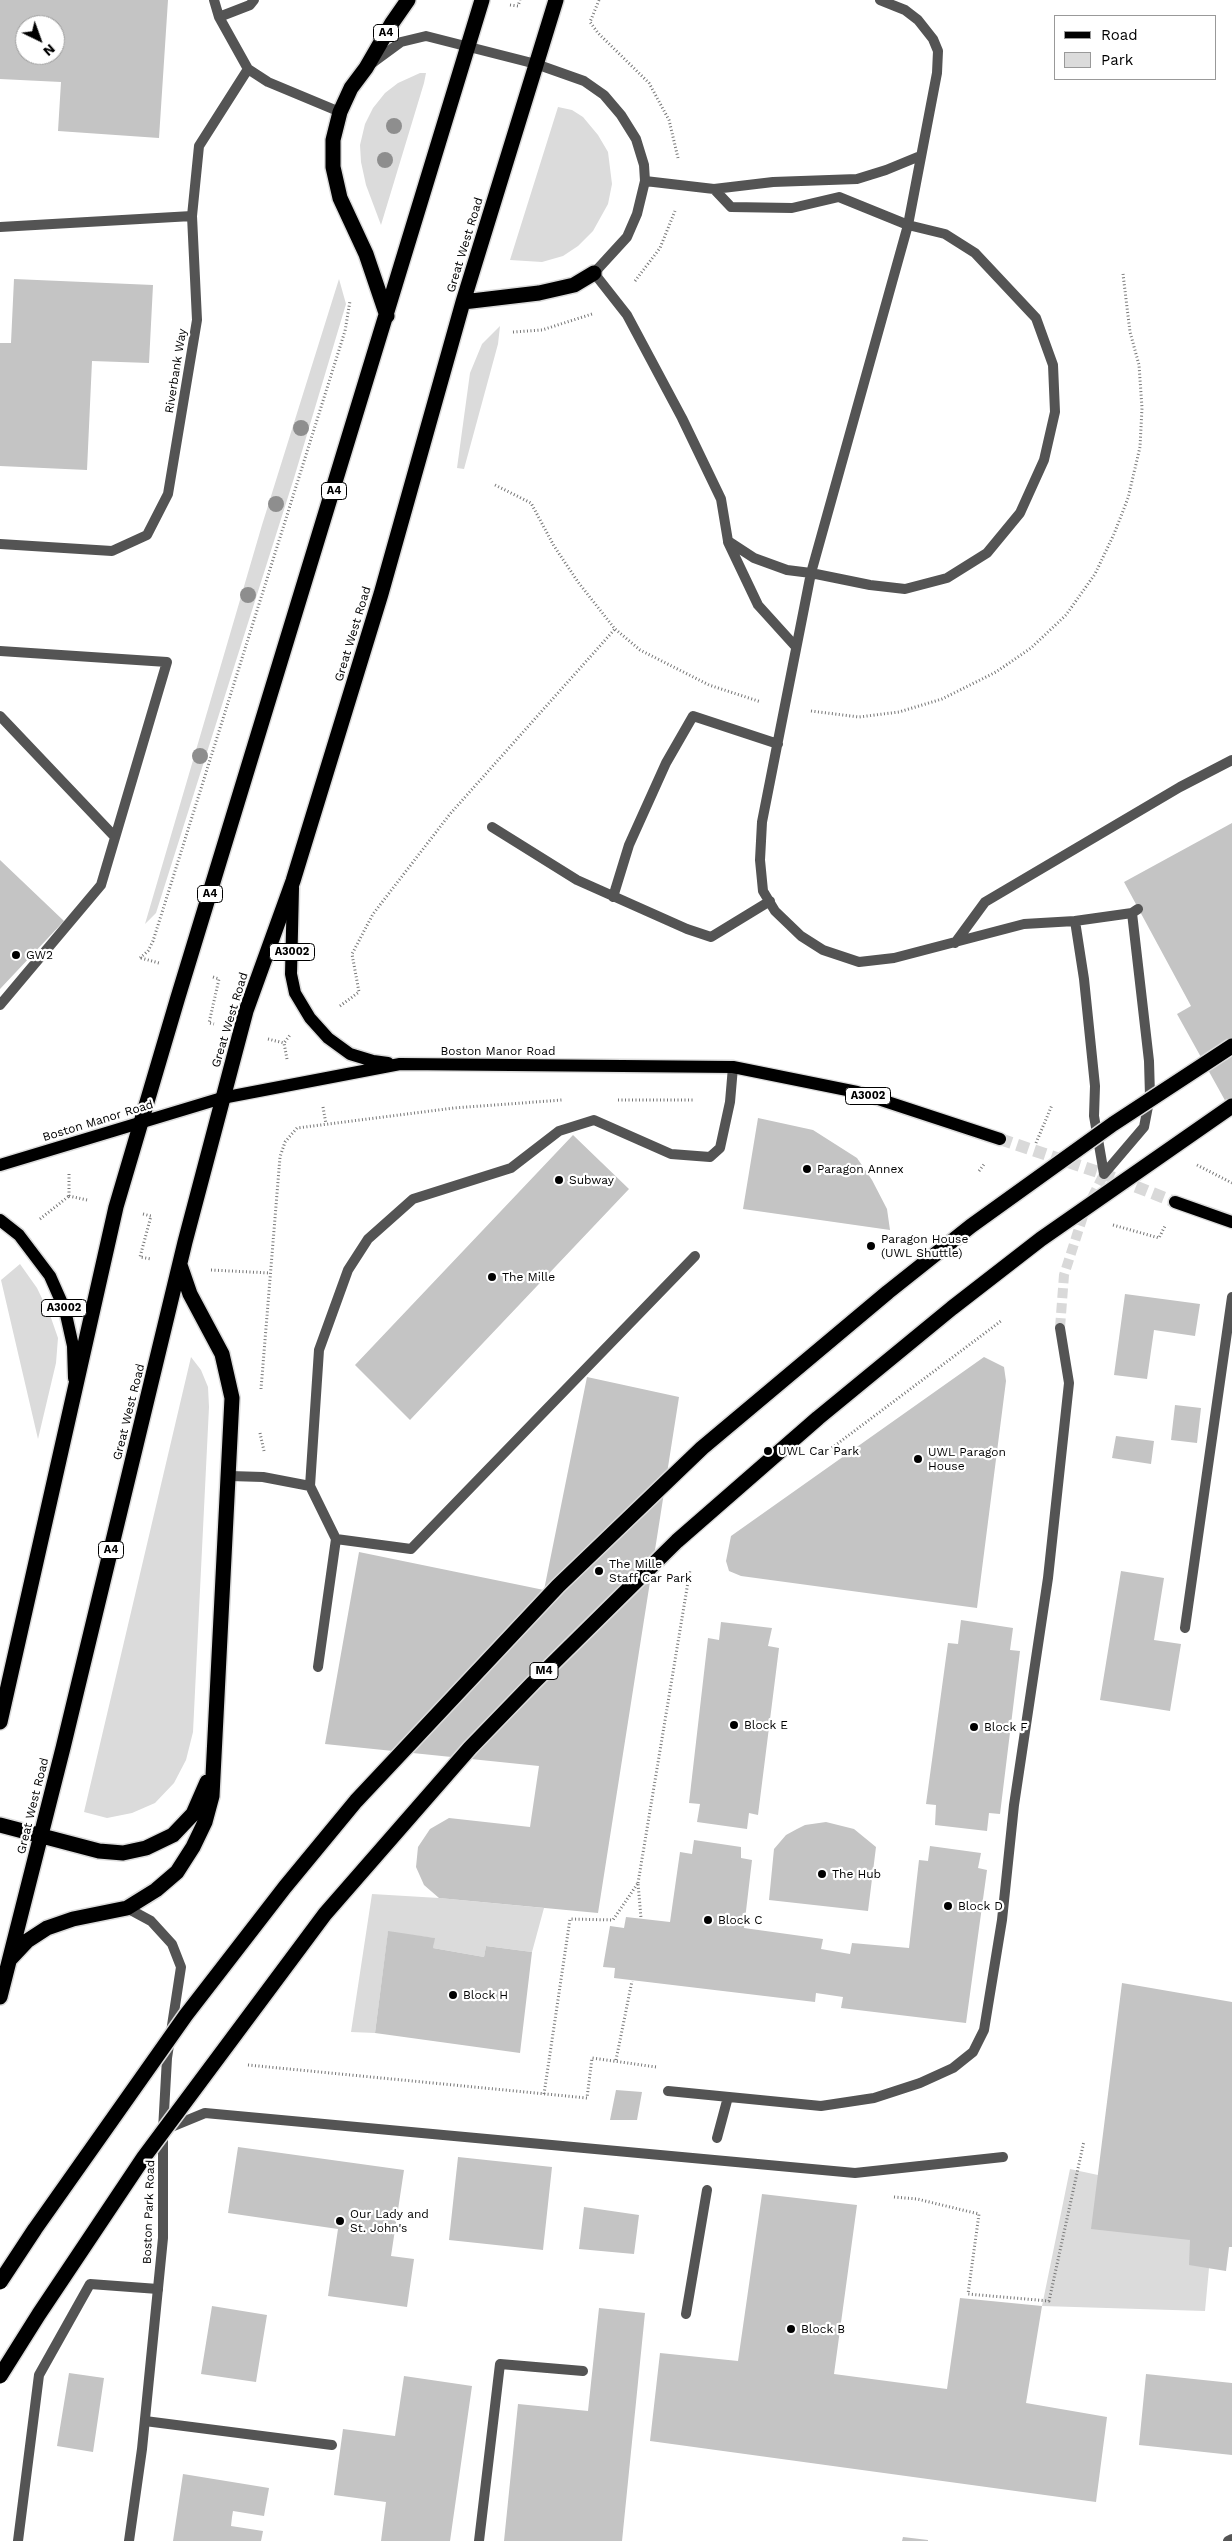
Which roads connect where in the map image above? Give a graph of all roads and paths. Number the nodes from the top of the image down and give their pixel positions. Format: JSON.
{"nodes":[{"id":1,"x":214,"y":0,"type":"edge"},
{"id":2,"x":254,"y":0,"type":"edge"},
{"id":3,"x":408,"y":0,"type":"edge"},
{"id":4,"x":482,"y":0,"type":"edge"},
{"id":5,"x":520,"y":0,"type":"edge"},
{"id":6,"x":556,"y":0,"type":"edge"},
{"id":7,"x":599,"y":0,"type":"edge"},
{"id":8,"x":880,"y":0,"type":"edge"},
{"id":9,"x":506,"y":4,"type":"dead end"},
{"id":10,"x":906,"y":5,"type":"edge"},
{"id":11,"x":219,"y":17,"type":"junction"},
{"id":12,"x":468,"y":47,"type":"junction"},
{"id":13,"x":536,"y":64,"type":"junction"},
{"id":14,"x":248,"y":68,"type":"junction"},
{"id":15,"x":366,"y":68,"type":"junction"},
{"id":16,"x":340,"y":112,"type":"junction"},
{"id":17,"x":678,"y":152,"type":"dead end"},
{"id":18,"x":920,"y":156,"type":"junction"},
{"id":19,"x":645,"y":181,"type":"junction"},
{"id":20,"x":714,"y":189,"type":"junction"},
{"id":21,"x":676,"y":207,"type":"dead end"},
{"id":22,"x":192,"y":216,"type":"junction"},
{"id":23,"x":908,"y":225,"type":"junction"},
{"id":24,"x":0,"y":227,"type":"edge"},
{"id":25,"x":594,"y":273,"type":"junction"},
{"id":26,"x":634,"y":282,"type":"dead end"},
{"id":27,"x":350,"y":294,"type":"dead end"},
{"id":28,"x":463,"y":302,"type":"junction"},
{"id":29,"x":593,"y":314,"type":"dead end"},
{"id":30,"x":387,"y":316,"type":"junction"},
{"id":31,"x":513,"y":332,"type":"dead end"},
{"id":32,"x":728,"y":541,"type":"junction"},
{"id":33,"x":0,"y":544,"type":"edge"},
{"id":34,"x":811,"y":573,"type":"junction"},
{"id":35,"x":615,"y":629,"type":"dead end"},
{"id":36,"x":796,"y":647,"type":"junction"},
{"id":37,"x":0,"y":651,"type":"edge"},
{"id":38,"x":0,"y":716,"type":"edge"},
{"id":39,"x":778,"y":744,"type":"junction"},
{"id":40,"x":1232,"y":760,"type":"edge"},
{"id":41,"x":492,"y":827,"type":"dead end"},
{"id":42,"x":115,"y":837,"type":"junction"},
{"id":43,"x":293,"y":881,"type":"junction"},
{"id":44,"x":613,"y":897,"type":"junction"},
{"id":45,"x":770,"y":901,"type":"junction"},
{"id":46,"x":1075,"y":921,"type":"junction"},
{"id":47,"x":955,"y":943,"type":"junction"},
{"id":48,"x":155,"y":962,"type":"dead end"},
{"id":49,"x":211,"y":976,"type":"dead end"},
{"id":50,"x":0,"y":1005,"type":"edge"},
{"id":51,"x":340,"y":1006,"type":"dead end"},
{"id":52,"x":215,"y":1024,"type":"dead end"},
{"id":53,"x":262,"y":1037,"type":"dead end"},
{"id":54,"x":1232,"y":1046,"type":"edge"},
{"id":55,"x":286,"y":1055,"type":"dead end"},
{"id":56,"x":400,"y":1064,"type":"junction"},
{"id":57,"x":733,"y":1067,"type":"junction"},
{"id":58,"x":222,"y":1098,"type":"junction"},
{"id":59,"x":571,"y":1100,"type":"dead end"},
{"id":60,"x":608,"y":1100,"type":"dead end"},
{"id":61,"x":693,"y":1100,"type":"dead end"},
{"id":62,"x":1052,"y":1105,"type":"dead end"},
{"id":63,"x":1232,"y":1106,"type":"edge"},
{"id":64,"x":1049,"y":1112,"type":"dead end"},
{"id":65,"x":142,"y":1122,"type":"junction"},
{"id":66,"x":1000,"y":1139,"type":"tunnel mouth"},
{"id":67,"x":1192,"y":1163,"type":"dead end"},
{"id":68,"x":0,"y":1165,"type":"edge"},
{"id":69,"x":69,"y":1174,"type":"dead end"},
{"id":70,"x":1232,"y":1183,"type":"edge"},
{"id":71,"x":69,"y":1196,"type":"junction"},
{"id":72,"x":90,"y":1201,"type":"dead end"},
{"id":73,"x":1175,"y":1202,"type":"tunnel mouth"},
{"id":74,"x":139,"y":1213,"type":"dead end"},
{"id":75,"x":42,"y":1217,"type":"dead end"},
{"id":76,"x":0,"y":1220,"type":"edge"},
{"id":77,"x":1232,"y":1222,"type":"edge"},
{"id":78,"x":1120,"y":1226,"type":"dead end"},
{"id":79,"x":1164,"y":1228,"type":"dead end"},
{"id":80,"x":695,"y":1256,"type":"dead end"},
{"id":81,"x":154,"y":1260,"type":"dead end"},
{"id":82,"x":180,"y":1265,"type":"junction"},
{"id":83,"x":206,"y":1270,"type":"dead end"},
{"id":84,"x":270,"y":1273,"type":"junction"},
{"id":85,"x":1232,"y":1297,"type":"edge"},
{"id":86,"x":1001,"y":1321,"type":"dead end"},
{"id":87,"x":1060,"y":1328,"type":"tunnel mouth"},
{"id":88,"x":75,"y":1393,"type":"junction"},
{"id":89,"x":261,"y":1398,"type":"dead end"},
{"id":90,"x":828,"y":1451,"type":"dead end"},
{"id":91,"x":230,"y":1476,"type":"junction"},
{"id":92,"x":310,"y":1486,"type":"junction"},
{"id":93,"x":336,"y":1539,"type":"junction"},
{"id":94,"x":692,"y":1561,"type":"dead end"},
{"id":95,"x":1185,"y":1628,"type":"dead end"},
{"id":96,"x":318,"y":1667,"type":"dead end"},
{"id":97,"x":0,"y":1722,"type":"edge"},
{"id":98,"x":215,"y":1756,"type":"junction"},
{"id":99,"x":0,"y":1825,"type":"edge"},
{"id":100,"x":41,"y":1836,"type":"junction"},
{"id":101,"x":638,"y":1883,"type":"junction"},
{"id":102,"x":127,"y":1908,"type":"junction"},
{"id":103,"x":641,"y":1918,"type":"dead end"},
{"id":104,"x":10,"y":1959,"type":"junction"},
{"id":105,"x":632,"y":1980,"type":"dead end"},
{"id":106,"x":0,"y":1997,"type":"edge"},
{"id":107,"x":616,"y":2060,"type":"junction"},
{"id":108,"x":242,"y":2064,"type":"dead end"},
{"id":109,"x":664,"y":2068,"type":"dead end"},
{"id":110,"x":668,"y":2091,"type":"dead end"},
{"id":111,"x":544,"y":2094,"type":"junction"},
{"id":112,"x":728,"y":2097,"type":"junction"},
{"id":113,"x":163,"y":2130,"type":"junction"},
{"id":114,"x":717,"y":2138,"type":"dead end"},
{"id":115,"x":1003,"y":2157,"type":"dead end"},
{"id":116,"x":707,"y":2190,"type":"dead end"},
{"id":117,"x":0,"y":2282,"type":"edge"},
{"id":118,"x":158,"y":2289,"type":"junction"},
{"id":119,"x":686,"y":2314,"type":"dead end"},
{"id":120,"x":583,"y":2371,"type":"dead end"},
{"id":121,"x":0,"y":2376,"type":"edge"},
{"id":122,"x":145,"y":2421,"type":"junction"},
{"id":123,"x":332,"y":2445,"type":"dead end"},
{"id":124,"x":1232,"y":2539,"type":"edge"},
{"id":125,"x":18,"y":2541,"type":"edge"},
{"id":126,"x":128,"y":2541,"type":"edge"},
{"id":127,"x":479,"y":2541,"type":"edge"},
{"id":128,"x":1228,"y":2541,"type":"edge"}],
"edges":[{"from":1,"to":11,"type":"street"},
{"from":2,"to":11,"type":"street"},
{"from":3,"to":15,"type":"highway","number":"A4"},
{"from":4,"to":12,"type":"highway","number":"A4"},
{"from":5,"to":9,"type":"path"},
{"from":6,"to":13,"type":"highway","name":"Great West Road","number":"A4"},
{"from":7,"to":17,"type":"path"},
{"from":8,"to":10,"type":"street"},
{"from":10,"to":18,"type":"street"},
{"from":11,"to":14,"type":"street"},
{"from":12,"to":13,"type":"street"},
{"from":12,"to":15,"type":"street"},
{"from":12,"to":30,"type":"highway","number":"A4"},
{"from":13,"to":19,"type":"street"},
{"from":13,"to":28,"type":"highway","name":"Great West Road","number":"A4"},
{"from":14,"to":16,"type":"street"},
{"from":14,"to":22,"type":"street","name":"Riverbank Way"},
{"from":15,"to":16,"type":"highway"},
{"from":16,"to":30,"type":"highway"},
{"from":18,"to":20,"type":"street"},
{"from":18,"to":23,"type":"street"},
{"from":19,"to":20,"type":"street"},
{"from":19,"to":25,"type":"street"},
{"from":20,"to":23,"type":"street"},
{"from":21,"to":26,"type":"path"},
{"from":22,"to":24,"type":"street"},
{"from":22,"to":33,"type":"street","name":"Riverbank Way"},
{"from":23,"to":34,"type":"street"},
{"from":23,"to":34,"type":"street"},
{"from":25,"to":28,"type":"highway"},
{"from":25,"to":32,"type":"street"},
{"from":27,"to":48,"type":"path"},
{"from":28,"to":43,"type":"highway","name":"Great West Road","number":"A4"},
{"from":29,"to":31,"type":"path"},
{"from":30,"to":65,"type":"highway","number":"A4"},
{"from":32,"to":34,"type":"street"},
{"from":32,"to":36,"type":"street"},
{"from":34,"to":36,"type":"street"},
{"from":35,"to":51,"type":"path"},
{"from":36,"to":39,"type":"street"},
{"from":37,"to":42,"type":"street"},
{"from":38,"to":42,"type":"street"},
{"from":39,"to":44,"type":"street"},
{"from":39,"to":45,"type":"street"},
{"from":40,"to":47,"type":"street"},
{"from":41,"to":44,"type":"street"},
{"from":42,"to":50,"type":"street"},
{"from":43,"to":56,"type":"main road","number":"A3002"},
{"from":43,"to":58,"type":"highway","name":"Great West Road","number":"A4"},
{"from":44,"to":45,"type":"street"},
{"from":45,"to":47,"type":"street"},
{"from":46,"to":46,"type":"street"},
{"from":46,"to":47,"type":"street"},
{"from":49,"to":52,"type":"path"},
{"from":53,"to":55,"type":"path"},
{"from":54,"to":117,"type":"highway","bridge":true},
{"from":56,"to":57,"type":"main road","name":"Boston Manor Road","number":"A3002"},
{"from":56,"to":58,"type":"main road","name":"Boston Manor Road","number":"A3002"},
{"from":57,"to":66,"type":"main road","name":"Boston Manor Road","number":"A3002"},
{"from":57,"to":92,"type":"street"},
{"from":58,"to":65,"type":"main road","name":"Boston Manor Road","number":"A3002"},
{"from":58,"to":82,"type":"highway","name":"Great West Road","number":"A4"},
{"from":59,"to":84,"type":"path"},
{"from":60,"to":61,"type":"path"},
{"from":62,"to":64,"type":"path"},
{"from":63,"to":121,"type":"highway","number":"M4","bridge":true},
{"from":65,"to":68,"type":"main road","name":"Boston Manor Road","number":"A3002"},
{"from":65,"to":88,"type":"highway","number":"A4"},
{"from":67,"to":70,"type":"path"},
{"from":69,"to":71,"type":"path"},
{"from":71,"to":72,"type":"path"},
{"from":71,"to":75,"type":"path"},
{"from":73,"to":77,"type":"main road"},
{"from":74,"to":81,"type":"path"},
{"from":76,"to":88,"type":"main road","number":"A3002"},
{"from":78,"to":79,"type":"path"},
{"from":80,"to":93,"type":"street"},
{"from":82,"to":91,"type":"highway"},
{"from":82,"to":100,"type":"highway","name":"Great West Road","number":"A4"},
{"from":83,"to":84,"type":"path"},
{"from":84,"to":89,"type":"path"},
{"from":85,"to":95,"type":"street"},
{"from":86,"to":90,"type":"path"},
{"from":87,"to":112,"type":"street"},
{"from":88,"to":97,"type":"highway","number":"A4"},
{"from":91,"to":92,"type":"street"},
{"from":91,"to":98,"type":"highway"},
{"from":92,"to":93,"type":"street"},
{"from":93,"to":96,"type":"street"},
{"from":94,"to":101,"type":"path"},
{"from":98,"to":100,"type":"highway"},
{"from":98,"to":102,"type":"highway"},
{"from":99,"to":100,"type":"highway"},
{"from":100,"to":104,"type":"highway","name":"Great West Road","number":"A4"},
{"from":101,"to":103,"type":"path"},
{"from":101,"to":111,"type":"path"},
{"from":102,"to":104,"type":"highway"},
{"from":102,"to":113,"type":"street","name":"Boston Park Road"},
{"from":104,"to":106,"type":"highway","name":"Great West Road","number":"A4"},
{"from":105,"to":107,"type":"path"},
{"from":107,"to":109,"type":"path"},
{"from":107,"to":111,"type":"path"},
{"from":108,"to":111,"type":"path"},
{"from":110,"to":112,"type":"street"},
{"from":112,"to":114,"type":"street"},
{"from":113,"to":115,"type":"street"},
{"from":113,"to":118,"type":"street","name":"Boston Park Road"},
{"from":116,"to":119,"type":"street"},
{"from":118,"to":122,"type":"street","name":"Boston Park Road"},
{"from":118,"to":125,"type":"street"},
{"from":120,"to":127,"type":"street"},
{"from":122,"to":123,"type":"street"},
{"from":122,"to":126,"type":"street","name":"Boston Park Road"},
{"from":124,"to":128,"type":"street"}]}
